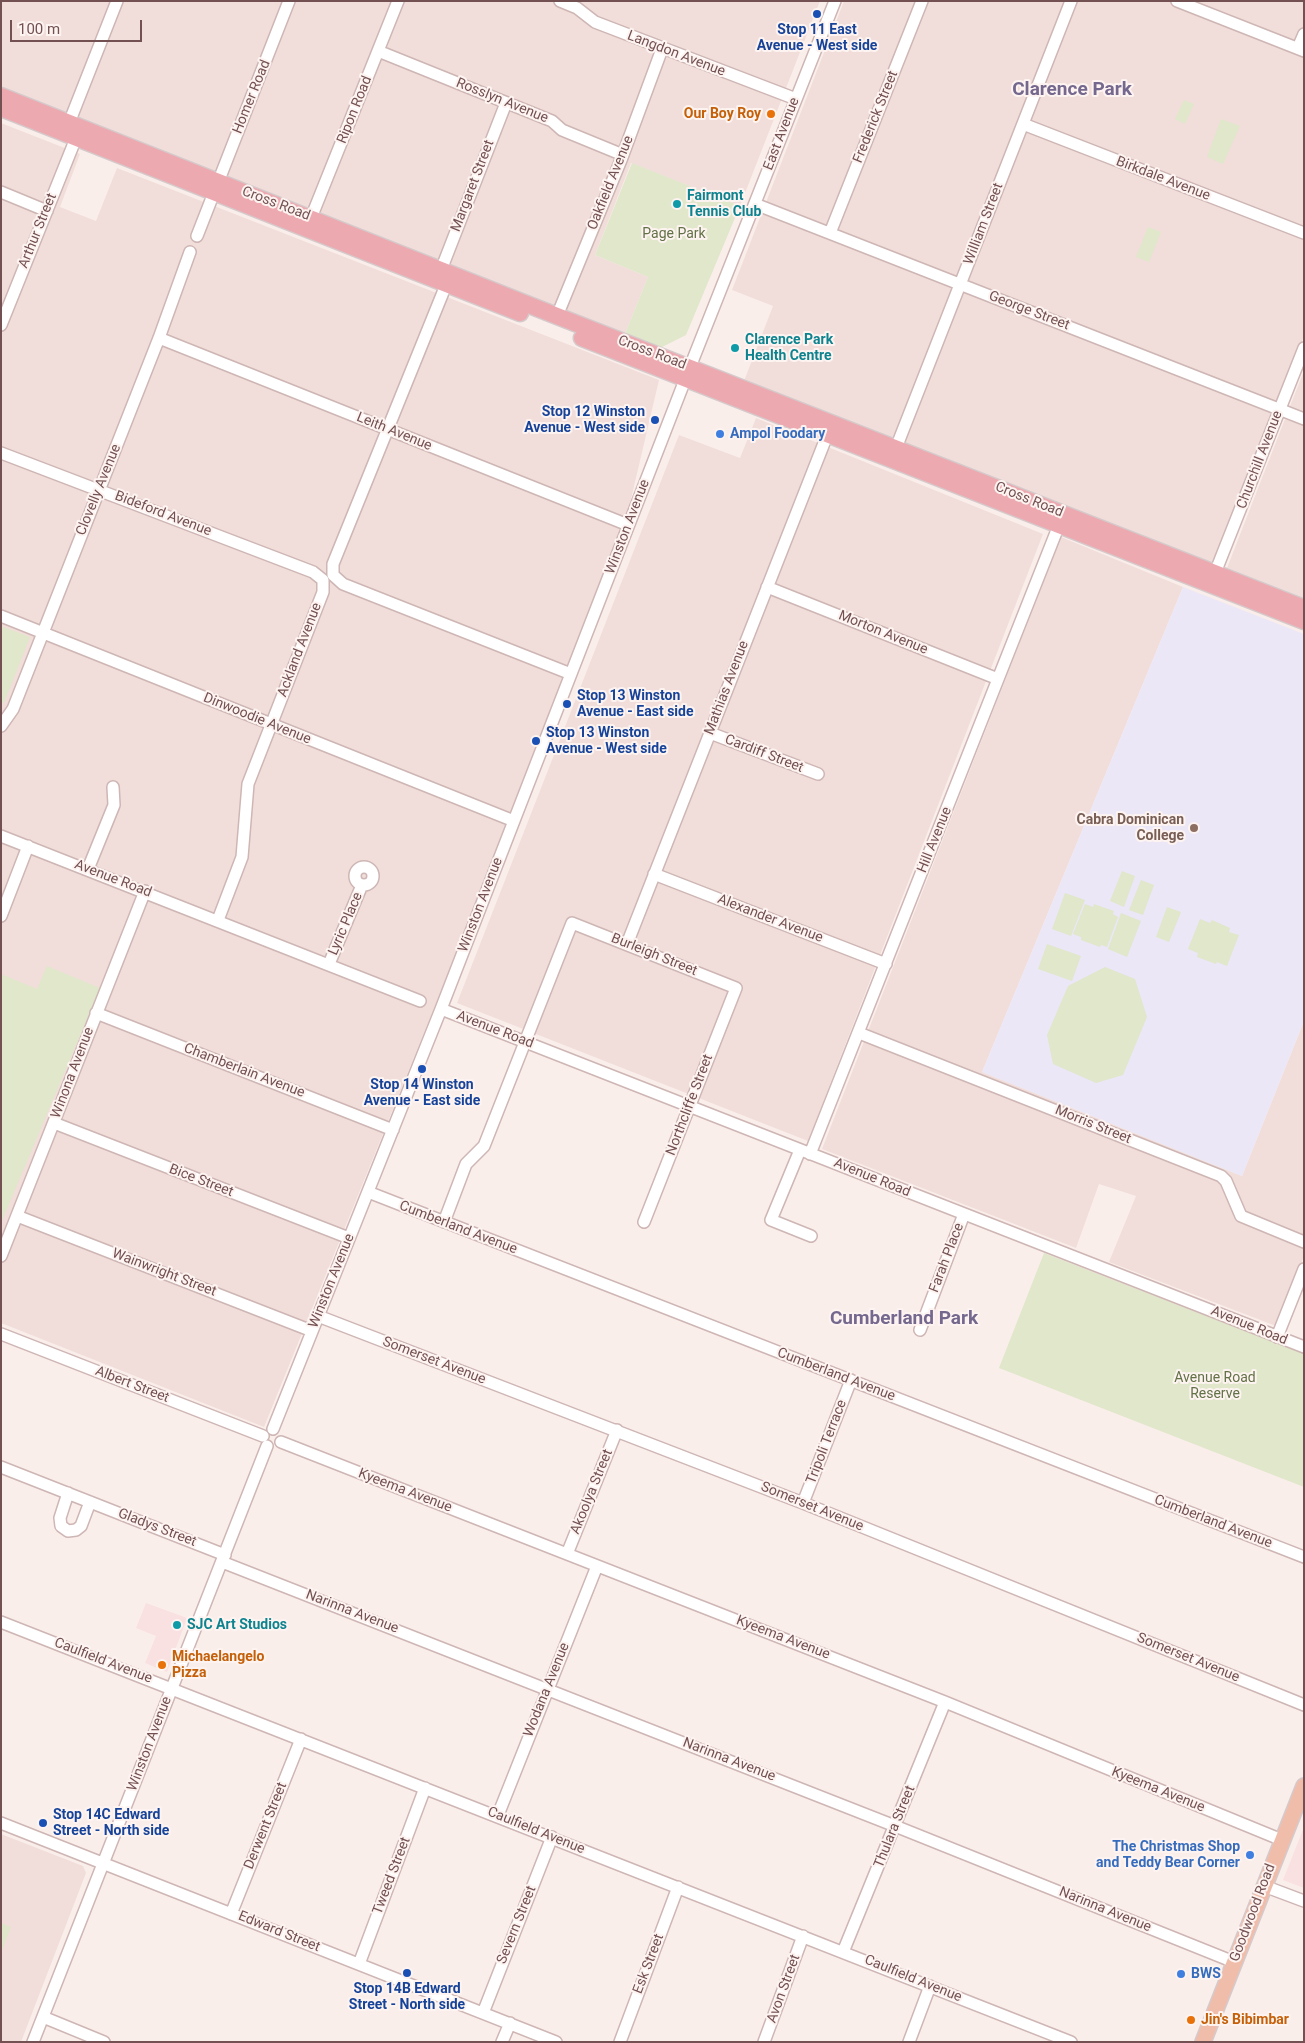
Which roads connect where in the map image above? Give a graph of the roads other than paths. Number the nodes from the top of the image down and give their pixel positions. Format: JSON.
{"nodes":[{"id":1,"x":117,"y":1,"type":"edge"},
{"id":2,"x":289,"y":1,"type":"edge"},
{"id":3,"x":398,"y":1,"type":"edge"},
{"id":4,"x":560,"y":1,"type":"edge"},
{"id":5,"x":835,"y":1,"type":"edge"},
{"id":6,"x":922,"y":1,"type":"edge"},
{"id":7,"x":1071,"y":1,"type":"edge"},
{"id":8,"x":1177,"y":1,"type":"edge"},
{"id":9,"x":1304,"y":34,"type":"edge"},
{"id":10,"x":662,"y":49,"type":"junction"},
{"id":11,"x":1301,"y":50,"type":"edge"},
{"id":12,"x":378,"y":51,"type":"junction"},
{"id":13,"x":1,"y":96,"type":"edge"},
{"id":14,"x":796,"y":99,"type":"junction"},
{"id":15,"x":506,"y":103,"type":"junction"},
{"id":16,"x":1,"y":108,"type":"edge"},
{"id":17,"x":1023,"y":124,"type":"junction"},
{"id":18,"x":73,"y":130,"type":"junction"},
{"id":19,"x":623,"y":155,"type":"junction"},
{"id":20,"x":216,"y":187,"type":"junction"},
{"id":21,"x":1,"y":192,"type":"edge"},
{"id":22,"x":755,"y":204,"type":"junction"},
{"id":23,"x":47,"y":211,"type":"junction"},
{"id":24,"x":309,"y":224,"type":"junction"},
{"id":25,"x":830,"y":233,"type":"junction"},
{"id":26,"x":1304,"y":233,"type":"edge"},
{"id":27,"x":197,"y":236,"type":"dead end"},
{"id":28,"x":190,"y":252,"type":"dead end"},
{"id":29,"x":443,"y":277,"type":"junction"},
{"id":30,"x":960,"y":284,"type":"junction"},
{"id":31,"x":555,"y":321,"type":"junction"},
{"id":32,"x":1,"y":325,"type":"edge"},
{"id":33,"x":159,"y":338,"type":"junction"},
{"id":34,"x":1304,"y":348,"type":"edge"},
{"id":35,"x":688,"y":373,"type":"junction"},
{"id":36,"x":1280,"y":409,"type":"junction"},
{"id":37,"x":1304,"y":418,"type":"edge"},
{"id":38,"x":830,"y":427,"type":"junction"},
{"id":39,"x":388,"y":430,"type":"junction"},
{"id":40,"x":1,"y":453,"type":"edge"},
{"id":41,"x":894,"y":453,"type":"junction"},
{"id":42,"x":99,"y":490,"type":"junction"},
{"id":43,"x":1061,"y":520,"type":"junction"},
{"id":44,"x":628,"y":525,"type":"junction"},
{"id":45,"x":328,"y":578,"type":"junction"},
{"id":46,"x":1213,"y":578,"type":"junction"},
{"id":47,"x":767,"y":587,"type":"junction"},
{"id":48,"x":1304,"y":608,"type":"edge"},
{"id":49,"x":1,"y":616,"type":"edge"},
{"id":50,"x":1304,"y":621,"type":"edge"},
{"id":51,"x":43,"y":633,"type":"junction"},
{"id":52,"x":571,"y":674,"type":"junction"},
{"id":53,"x":998,"y":679,"type":"junction"},
{"id":54,"x":2,"y":723,"type":"edge"},
{"id":55,"x":271,"y":724,"type":"junction"},
{"id":56,"x":710,"y":733,"type":"junction"},
{"id":57,"x":818,"y":774,"type":"dead end"},
{"id":58,"x":113,"y":787,"type":"dead end"},
{"id":59,"x":514,"y":821,"type":"junction"},
{"id":60,"x":1,"y":836,"type":"edge"},
{"id":61,"x":28,"y":846,"type":"junction"},
{"id":62,"x":88,"y":869,"type":"junction"},
{"id":63,"x":654,"y":874,"type":"junction"},
{"id":64,"x":362,"y":885,"type":"dead end"},
{"id":65,"x":145,"y":891,"type":"junction"},
{"id":66,"x":1,"y":916,"type":"edge"},
{"id":67,"x":218,"y":920,"type":"junction"},
{"id":68,"x":627,"y":944,"type":"junction"},
{"id":69,"x":329,"y":964,"type":"junction"},
{"id":70,"x":886,"y":964,"type":"junction"},
{"id":71,"x":736,"y":988,"type":"joint"},
{"id":72,"x":420,"y":1000,"type":"dead end"},
{"id":73,"x":441,"y":1009,"type":"junction"},
{"id":74,"x":96,"y":1013,"type":"junction"},
{"id":75,"x":859,"y":1032,"type":"junction"},
{"id":76,"x":525,"y":1041,"type":"junction"},
{"id":77,"x":690,"y":1107,"type":"junction"},
{"id":78,"x":54,"y":1123,"type":"junction"},
{"id":79,"x":393,"y":1130,"type":"junction"},
{"id":80,"x":805,"y":1152,"type":"junction"},
{"id":81,"x":368,"y":1192,"type":"junction"},
{"id":82,"x":964,"y":1214,"type":"junction"},
{"id":83,"x":17,"y":1216,"type":"junction"},
{"id":84,"x":444,"y":1222,"type":"junction"},
{"id":85,"x":644,"y":1222,"type":"dead end"},
{"id":86,"x":810,"y":1236,"type":"dead end"},
{"id":87,"x":349,"y":1238,"type":"junction"},
{"id":88,"x":1304,"y":1242,"type":"edge"},
{"id":89,"x":1,"y":1256,"type":"edge"},
{"id":90,"x":1304,"y":1269,"type":"edge"},
{"id":91,"x":318,"y":1316,"type":"junction"},
{"id":92,"x":920,"y":1330,"type":"dead end"},
{"id":93,"x":312,"y":1331,"type":"junction"},
{"id":94,"x":1,"y":1334,"type":"edge"},
{"id":95,"x":1277,"y":1337,"type":"junction"},
{"id":96,"x":1304,"y":1347,"type":"edge"},
{"id":97,"x":851,"y":1380,"type":"junction"},
{"id":98,"x":273,"y":1430,"type":"junction"},
{"id":99,"x":616,"y":1430,"type":"junction"},
{"id":100,"x":265,"y":1441,"type":"junction"},
{"id":101,"x":281,"y":1442,"type":"junction"},
{"id":102,"x":1,"y":1467,"type":"edge"},
{"id":103,"x":68,"y":1494,"type":"junction"},
{"id":104,"x":90,"y":1502,"type":"junction"},
{"id":105,"x":803,"y":1503,"type":"junction"},
{"id":106,"x":568,"y":1554,"type":"junction"},
{"id":107,"x":1304,"y":1557,"type":"edge"},
{"id":108,"x":223,"y":1558,"type":"junction"},
{"id":109,"x":597,"y":1566,"type":"junction"},
{"id":110,"x":1,"y":1622,"type":"edge"},
{"id":111,"x":172,"y":1688,"type":"junction"},
{"id":112,"x":548,"y":1689,"type":"junction"},
{"id":113,"x":945,"y":1702,"type":"junction"},
{"id":114,"x":1304,"y":1705,"type":"edge"},
{"id":115,"x":301,"y":1739,"type":"junction"},
{"id":116,"x":1304,"y":1786,"type":"edge"},
{"id":117,"x":425,"y":1788,"type":"junction"},
{"id":118,"x":498,"y":1815,"type":"junction"},
{"id":119,"x":1,"y":1823,"type":"edge"},
{"id":120,"x":895,"y":1826,"type":"junction"},
{"id":121,"x":552,"y":1837,"type":"junction"},
{"id":122,"x":1282,"y":1840,"type":"junction"},
{"id":123,"x":103,"y":1864,"type":"junction"},
{"id":124,"x":1264,"y":1886,"type":"junction"},
{"id":125,"x":678,"y":1887,"type":"junction"},
{"id":126,"x":1304,"y":1901,"type":"edge"},
{"id":127,"x":231,"y":1914,"type":"junction"},
{"id":128,"x":803,"y":1936,"type":"junction"},
{"id":129,"x":843,"y":1952,"type":"junction"},
{"id":130,"x":1234,"y":1962,"type":"junction"},
{"id":131,"x":359,"y":1964,"type":"junction"},
{"id":132,"x":930,"y":1986,"type":"junction"},
{"id":133,"x":482,"y":2013,"type":"junction"},
{"id":134,"x":43,"y":2017,"type":"junction"},
{"id":135,"x":510,"y":2024,"type":"junction"},
{"id":136,"x":1055,"y":2039,"type":"edge"},
{"id":137,"x":33,"y":2042,"type":"edge"},
{"id":138,"x":104,"y":2042,"type":"edge"},
{"id":139,"x":502,"y":2042,"type":"edge"},
{"id":140,"x":556,"y":2042,"type":"edge"},
{"id":141,"x":620,"y":2042,"type":"edge"},
{"id":142,"x":764,"y":2042,"type":"edge"},
{"id":143,"x":909,"y":2042,"type":"edge"},
{"id":144,"x":1071,"y":2042,"type":"edge"},
{"id":145,"x":1203,"y":2042,"type":"edge"}],
"edges":[{"from":1,"to":18,"type":"street","name":"Arthur Street"},
{"from":2,"to":20,"type":"street","name":"Homer Road"},
{"from":3,"to":12,"type":"street","name":"Ripon Road"},
{"from":4,"to":10,"type":"street","name":"Langdon Avenue"},
{"from":5,"to":14,"type":"street","name":"East Avenue"},
{"from":6,"to":25,"type":"street","name":"Frederick Street"},
{"from":7,"to":17,"type":"street","name":"William Street"},
{"from":8,"to":11,"type":"street"},
{"from":9,"to":11,"type":"street"},
{"from":10,"to":14,"type":"street","name":"Langdon Avenue"},
{"from":10,"to":19,"type":"street","name":"Oakfield Avenue"},
{"from":12,"to":15,"type":"street","name":"Rosslyn Avenue"},
{"from":12,"to":24,"type":"street","name":"Ripon Road"},
{"from":13,"to":18,"type":"highway","name":"Cross Road"},
{"from":14,"to":22,"type":"street","name":"East Avenue"},
{"from":15,"to":19,"type":"street","name":"Rosslyn Avenue"},
{"from":15,"to":29,"type":"street","name":"Margaret Street"},
{"from":16,"to":18,"type":"highway","name":"Cross Road"},
{"from":17,"to":26,"type":"street","name":"Birkdale Avenue"},
{"from":17,"to":30,"type":"street","name":"William Street"},
{"from":18,"to":20,"type":"highway","name":"Cross Road"},
{"from":18,"to":23,"type":"street","name":"Arthur Street"},
{"from":19,"to":31,"type":"street","name":"Oakfield Avenue"},
{"from":20,"to":24,"type":"highway","name":"Cross Road"},
{"from":20,"to":27,"type":"street"},
{"from":21,"to":23,"type":"street"},
{"from":22,"to":25,"type":"street","name":"George Street"},
{"from":22,"to":35,"type":"street","name":"East Avenue"},
{"from":23,"to":32,"type":"street","name":"Arthur Street"},
{"from":24,"to":29,"type":"highway","name":"Cross Road"},
{"from":25,"to":30,"type":"street","name":"George Street"},
{"from":28,"to":33,"type":"street","name":"Clovelly Avenue"},
{"from":29,"to":31,"type":"highway","name":"Cross Road"},
{"from":29,"to":39,"type":"street","name":"Ackland Avenue"},
{"from":30,"to":36,"type":"street","name":"George Street"},
{"from":30,"to":41,"type":"street","name":"William Street"},
{"from":31,"to":35,"type":"highway","name":"Cross Road"},
{"from":33,"to":39,"type":"street","name":"Leith Avenue"},
{"from":33,"to":42,"type":"street","name":"Clovelly Avenue"},
{"from":34,"to":36,"type":"street","name":"Churchill Avenue"},
{"from":35,"to":38,"type":"highway","name":"Cross Road"},
{"from":35,"to":44,"type":"street","name":"Winston Avenue"},
{"from":36,"to":37,"type":"street","name":"George Street"},
{"from":36,"to":46,"type":"street","name":"Churchill Avenue"},
{"from":38,"to":41,"type":"highway","name":"Cross Road"},
{"from":38,"to":47,"type":"street","name":"Mathias Avenue"},
{"from":39,"to":44,"type":"street","name":"Leith Avenue"},
{"from":39,"to":45,"type":"street","name":"Ackland Avenue"},
{"from":40,"to":42,"type":"street","name":"Bideford Avenue"},
{"from":41,"to":43,"type":"highway","name":"Cross Road"},
{"from":42,"to":45,"type":"street","name":"Bideford Avenue"},
{"from":42,"to":51,"type":"street","name":"Clovelly Avenue"},
{"from":43,"to":46,"type":"highway","name":"Cross Road"},
{"from":43,"to":53,"type":"street","name":"Hill Avenue"},
{"from":44,"to":52,"type":"street","name":"Winston Avenue"},
{"from":45,"to":52,"type":"street","name":"Bideford Avenue"},
{"from":45,"to":55,"type":"street","name":"Ackland Avenue"},
{"from":46,"to":48,"type":"highway","name":"Cross Road"},
{"from":46,"to":50,"type":"highway","name":"Cross Road"},
{"from":47,"to":53,"type":"street","name":"Morton Avenue"},
{"from":47,"to":56,"type":"street","name":"Mathias Avenue"},
{"from":49,"to":51,"type":"street","name":"Dinwoodie Avenue"},
{"from":51,"to":54,"type":"street","name":"Clovelly Avenue"},
{"from":51,"to":55,"type":"street","name":"Dinwoodie Avenue"},
{"from":52,"to":59,"type":"street","name":"Winston Avenue"},
{"from":53,"to":70,"type":"street","name":"Hill Avenue"},
{"from":55,"to":59,"type":"street","name":"Dinwoodie Avenue"},
{"from":55,"to":67,"type":"street","name":"Ackland Avenue"},
{"from":56,"to":57,"type":"street","name":"Cardiff Street"},
{"from":56,"to":63,"type":"street","name":"Mathias Avenue"},
{"from":58,"to":62,"type":"street"},
{"from":59,"to":73,"type":"street","name":"Winston Avenue"},
{"from":60,"to":61,"type":"street","name":"Avenue Road"},
{"from":61,"to":62,"type":"street","name":"Avenue Road"},
{"from":61,"to":66,"type":"street"},
{"from":62,"to":65,"type":"street","name":"Avenue Road"},
{"from":63,"to":68,"type":"street","name":"Mathias Avenue"},
{"from":63,"to":70,"type":"street","name":"Alexander Avenue"},
{"from":64,"to":69,"type":"street","name":"Lyric Place"},
{"from":65,"to":67,"type":"street","name":"Avenue Road"},
{"from":65,"to":74,"type":"street","name":"Winona Avenue"},
{"from":67,"to":69,"type":"street","name":"Avenue Road"},
{"from":68,"to":71,"type":"street","name":"Burleigh Street"},
{"from":68,"to":76,"type":"street","name":"Burleigh Street"},
{"from":69,"to":72,"type":"street","name":"Avenue Road"},
{"from":70,"to":75,"type":"street","name":"Hill Avenue"},
{"from":71,"to":77,"type":"street","name":"Northcliffe Street"},
{"from":73,"to":76,"type":"street","name":"Avenue Road"},
{"from":73,"to":79,"type":"street","name":"Winston Avenue"},
{"from":74,"to":78,"type":"street","name":"Winona Avenue"},
{"from":74,"to":79,"type":"street","name":"Chamberlain Avenue"},
{"from":75,"to":80,"type":"street","name":"Hill Avenue"},
{"from":75,"to":88,"type":"street","name":"Morris Street"},
{"from":76,"to":77,"type":"street","name":"Avenue Road"},
{"from":76,"to":84,"type":"street"},
{"from":77,"to":80,"type":"street","name":"Avenue Road"},
{"from":77,"to":85,"type":"street","name":"Northcliffe Street"},
{"from":78,"to":83,"type":"street","name":"Winona Avenue"},
{"from":78,"to":87,"type":"street","name":"Bice Street"},
{"from":79,"to":81,"type":"street","name":"Winston Avenue"},
{"from":80,"to":82,"type":"street","name":"Avenue Road"},
{"from":80,"to":86,"type":"street","name":"Hill Avenue"},
{"from":81,"to":84,"type":"street","name":"Cumberland Avenue"},
{"from":81,"to":87,"type":"street","name":"Winston Avenue"},
{"from":82,"to":92,"type":"street","name":"Farah Place"},
{"from":82,"to":95,"type":"street","name":"Avenue Road"},
{"from":83,"to":89,"type":"street","name":"Winona Avenue"},
{"from":83,"to":93,"type":"street","name":"Wainwright Street"},
{"from":84,"to":97,"type":"street","name":"Cumberland Avenue"},
{"from":87,"to":91,"type":"street","name":"Winston Avenue"},
{"from":90,"to":95,"type":"street"},
{"from":91,"to":93,"type":"street","name":"Winston Avenue"},
{"from":91,"to":99,"type":"street","name":"Somerset Avenue"},
{"from":93,"to":98,"type":"street","name":"Winston Avenue"},
{"from":94,"to":100,"type":"street","name":"Albert Street"},
{"from":95,"to":96,"type":"street","name":"Avenue Road"},
{"from":97,"to":105,"type":"street","name":"Tripoli Terrace"},
{"from":97,"to":107,"type":"street","name":"Cumberland Avenue"},
{"from":98,"to":100,"type":"street"},
{"from":98,"to":101,"type":"street"},
{"from":99,"to":105,"type":"street","name":"Somerset Avenue"},
{"from":99,"to":106,"type":"street","name":"Akoolya Street"},
{"from":100,"to":101,"type":"street"},
{"from":100,"to":108,"type":"street","name":"Winston Avenue"},
{"from":101,"to":106,"type":"street","name":"Kyeema Avenue"},
{"from":102,"to":103,"type":"street","name":"Gladys Street"},
{"from":103,"to":104,"type":"street","name":"Gladys Street"},
{"from":103,"to":104,"type":"street"},
{"from":104,"to":108,"type":"street","name":"Gladys Street"},
{"from":105,"to":114,"type":"street","name":"Somerset Avenue"},
{"from":106,"to":109,"type":"street","name":"Kyeema Avenue"},
{"from":108,"to":111,"type":"street","name":"Winston Avenue"},
{"from":108,"to":112,"type":"street","name":"Narinna Avenue"},
{"from":109,"to":112,"type":"street","name":"Wodana Avenue"},
{"from":109,"to":113,"type":"street","name":"Kyeema Avenue"},
{"from":110,"to":111,"type":"street","name":"Caulfield Avenue"},
{"from":111,"to":115,"type":"street","name":"Caulfield Avenue"},
{"from":111,"to":123,"type":"street","name":"Winston Avenue"},
{"from":112,"to":118,"type":"street","name":"Wodana Avenue"},
{"from":112,"to":120,"type":"street","name":"Narinna Avenue"},
{"from":113,"to":120,"type":"street","name":"Thulara Street"},
{"from":113,"to":122,"type":"street","name":"Kyeema Avenue"},
{"from":115,"to":117,"type":"street","name":"Caulfield Avenue"},
{"from":115,"to":127,"type":"street","name":"Derwent Street"},
{"from":116,"to":122,"type":"main road","name":"Goodwood Road"},
{"from":117,"to":118,"type":"street","name":"Caulfield Avenue"},
{"from":117,"to":131,"type":"street","name":"Tweed Street"},
{"from":118,"to":121,"type":"street","name":"Caulfield Avenue"},
{"from":119,"to":123,"type":"street","name":"Edward Street"},
{"from":120,"to":129,"type":"street","name":"Thulara Street"},
{"from":120,"to":130,"type":"street","name":"Narinna Avenue"},
{"from":121,"to":125,"type":"street","name":"Caulfield Avenue"},
{"from":121,"to":133,"type":"street","name":"Severn Street"},
{"from":122,"to":124,"type":"main road","name":"Goodwood Road"},
{"from":123,"to":127,"type":"street","name":"Edward Street"},
{"from":123,"to":134,"type":"street","name":"Winston Avenue"},
{"from":124,"to":126,"type":"street"},
{"from":124,"to":130,"type":"main road","name":"Goodwood Road"},
{"from":125,"to":128,"type":"street","name":"Caulfield Avenue"},
{"from":125,"to":141,"type":"street","name":"Esk Street"},
{"from":127,"to":131,"type":"street","name":"Edward Street"},
{"from":128,"to":129,"type":"street","name":"Caulfield Avenue"},
{"from":128,"to":142,"type":"street","name":"Avon Street"},
{"from":129,"to":132,"type":"street","name":"Caulfield Avenue"},
{"from":130,"to":145,"type":"main road","name":"Goodwood Road"},
{"from":131,"to":133,"type":"street","name":"Edward Street"},
{"from":132,"to":136,"type":"street","name":"Caulfield Avenue"},
{"from":132,"to":143,"type":"street"},
{"from":133,"to":135,"type":"street","name":"Edward Street"},
{"from":134,"to":137,"type":"street","name":"Winston Avenue"},
{"from":134,"to":138,"type":"street"},
{"from":135,"to":139,"type":"street"},
{"from":135,"to":140,"type":"street","name":"Edward Street"},
{"from":136,"to":144,"type":"street","name":"Caulfield Avenue"}]}
